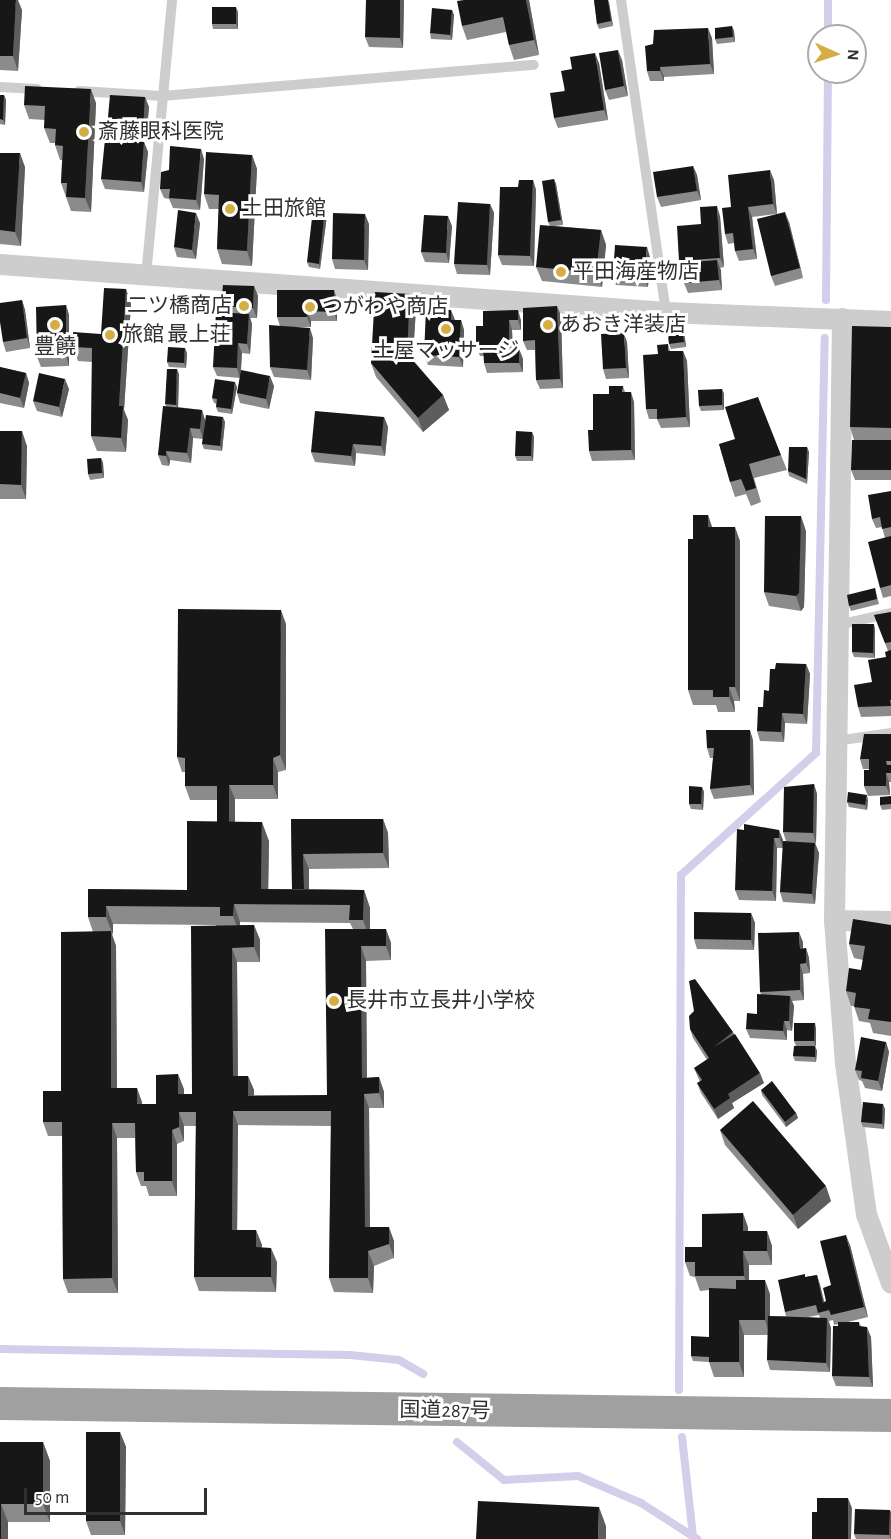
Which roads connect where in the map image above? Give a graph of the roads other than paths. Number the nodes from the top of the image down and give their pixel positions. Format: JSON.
{"nodes":[{"id":1,"x":171,"y":0,"type":"edge"},
{"id":2,"x":621,"y":0,"type":"edge"},
{"id":3,"x":534,"y":64,"type":"dead end"},
{"id":4,"x":0,"y":87,"type":"edge"},
{"id":5,"x":46,"y":89,"type":"edge"},
{"id":6,"x":70,"y":91,"type":"edge"},
{"id":7,"x":162,"y":96,"type":"junction"},
{"id":8,"x":0,"y":264,"type":"edge"},
{"id":9,"x":146,"y":276,"type":"junction"},
{"id":10,"x":666,"y":312,"type":"junction"},
{"id":11,"x":842,"y":318,"type":"junction"},
{"id":12,"x":891,"y":321,"type":"edge"},
{"id":13,"x":891,"y":613,"type":"edge"},
{"id":14,"x":838,"y":625,"type":"junction"},
{"id":15,"x":891,"y":733,"type":"edge"},
{"id":16,"x":836,"y":741,"type":"junction"},
{"id":17,"x":834,"y":920,"type":"junction"},
{"id":18,"x":891,"y":921,"type":"edge"},
{"id":19,"x":891,"y":1283,"type":"edge"},
{"id":20,"x":0,"y":1403,"type":"edge"},
{"id":21,"x":891,"y":1416,"type":"edge"}],
"edges":[{"from":1,"to":7,"type":"lane"},
{"from":2,"to":10,"type":"lane"},
{"from":3,"to":7,"type":"lane"},
{"from":4,"to":5,"type":"lane"},
{"from":6,"to":7,"type":"lane"},
{"from":7,"to":9,"type":"lane"},
{"from":8,"to":9,"type":"street"},
{"from":9,"to":10,"type":"street"},
{"from":10,"to":11,"type":"street"},
{"from":11,"to":12,"type":"street"},
{"from":11,"to":14,"type":"street"},
{"from":13,"to":14,"type":"lane"},
{"from":14,"to":16,"type":"street"},
{"from":15,"to":16,"type":"lane"},
{"from":16,"to":17,"type":"street"},
{"from":17,"to":18,"type":"street"},
{"from":17,"to":19,"type":"street"},
{"from":20,"to":21,"type":"highway","name":"国道287号"}]}
